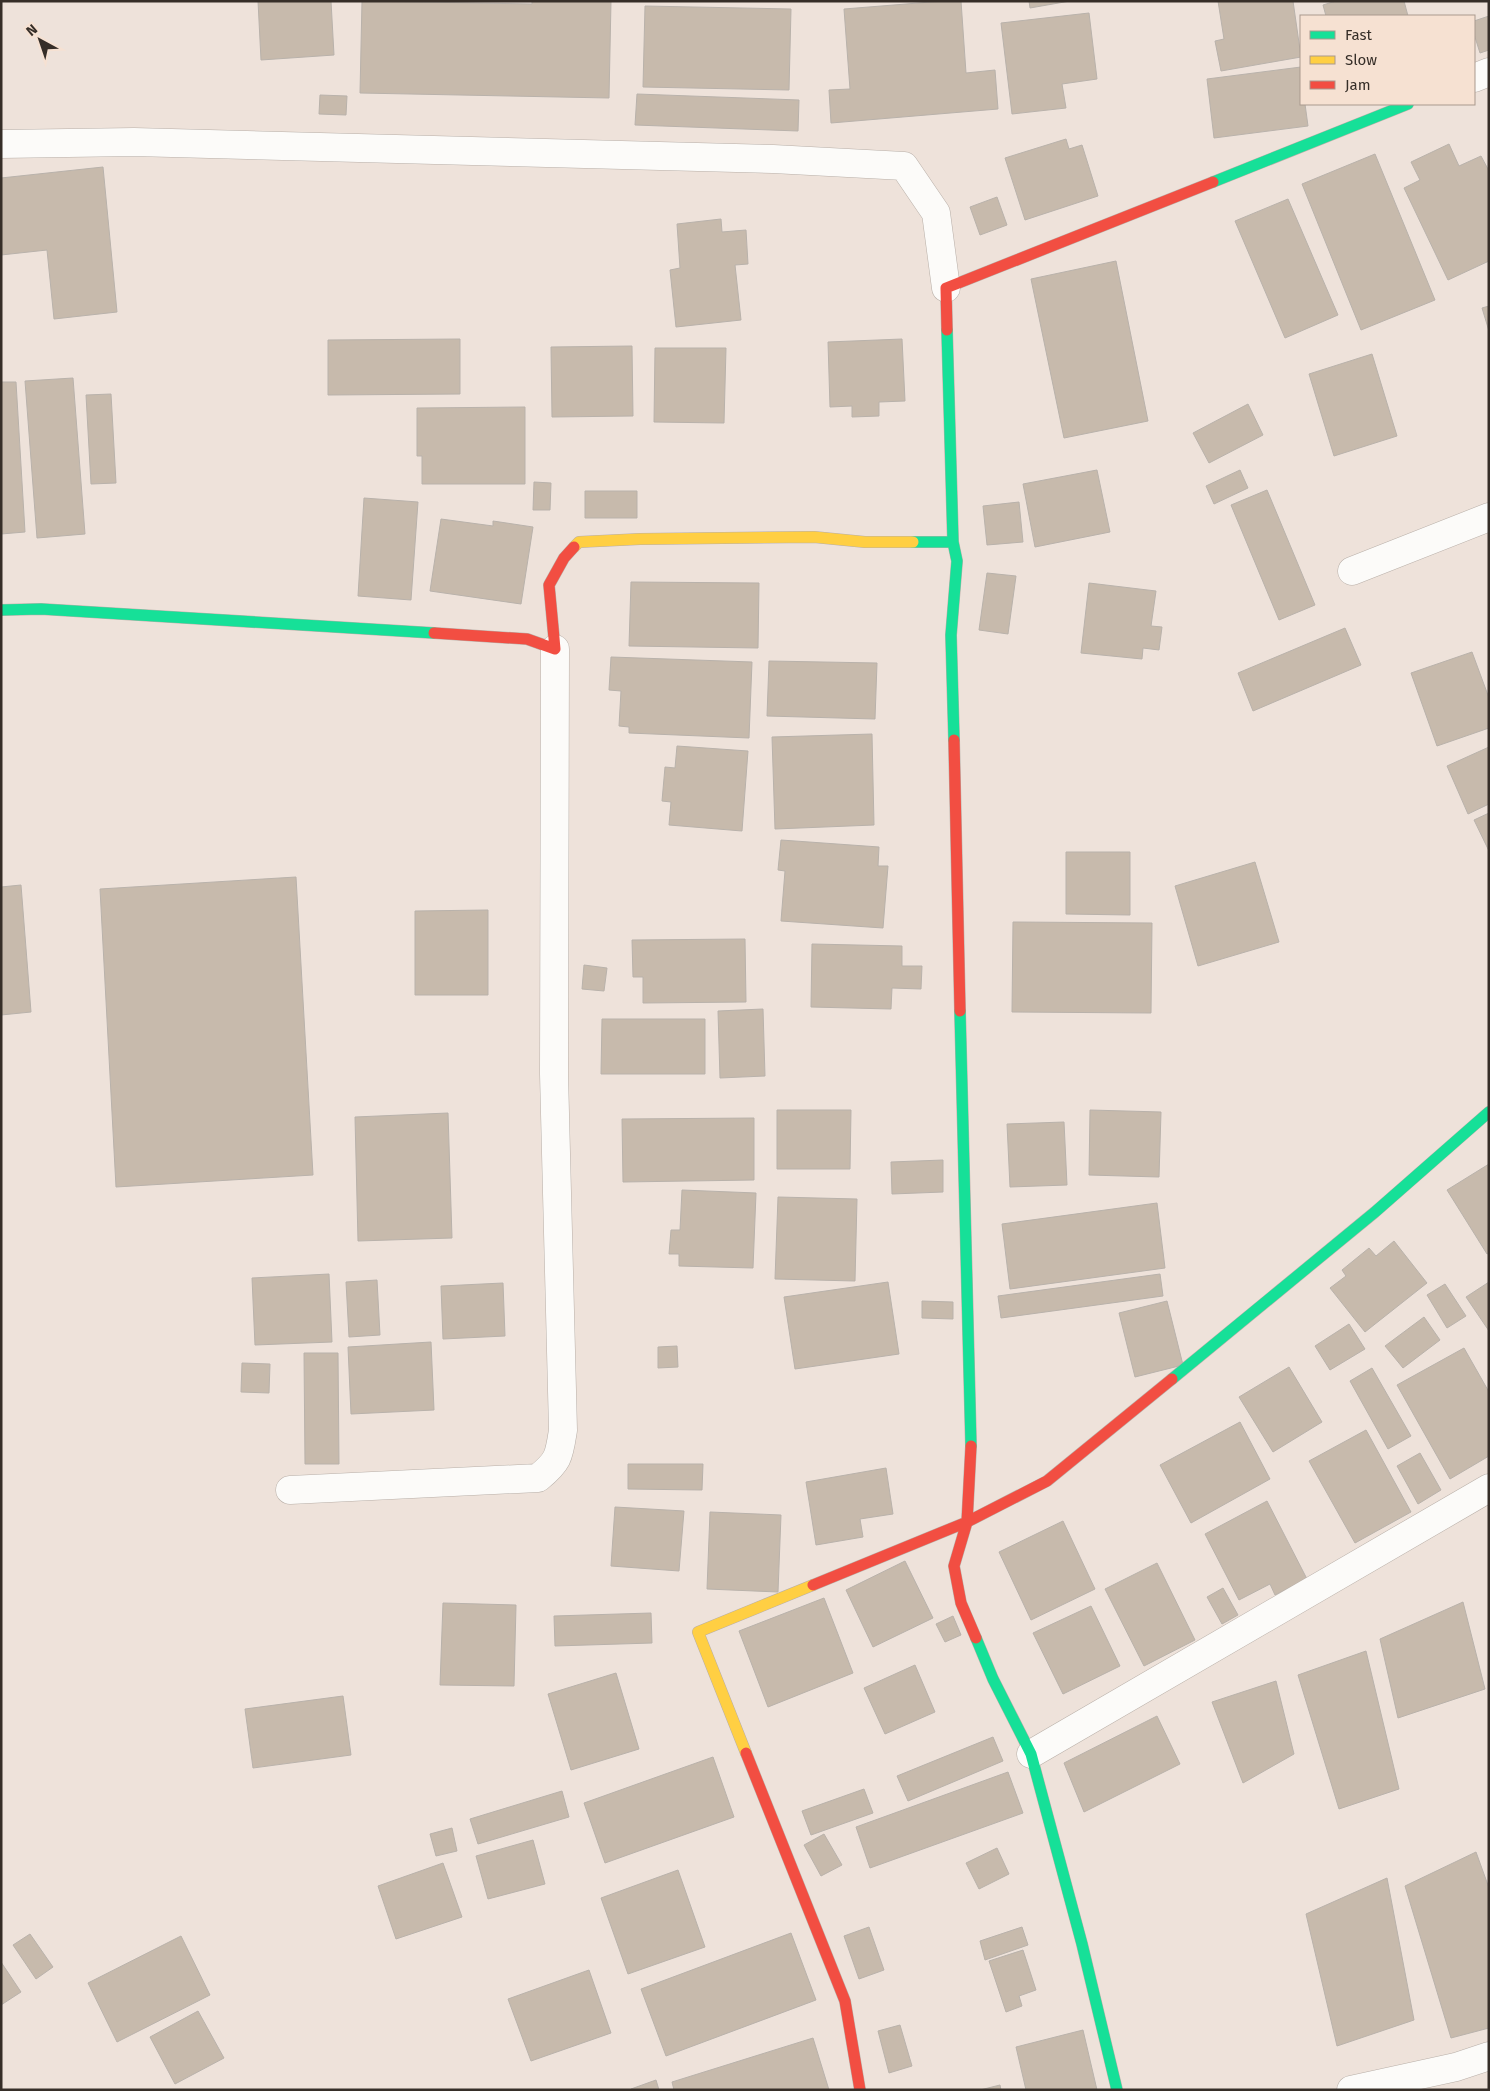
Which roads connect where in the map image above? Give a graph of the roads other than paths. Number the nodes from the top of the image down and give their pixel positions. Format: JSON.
{"nodes":[{"id":1,"x":1489,"y":72,"type":"edge"},
{"id":2,"x":1475,"y":78,"type":"edge"},
{"id":3,"x":1405,"y":105,"type":"edge"},
{"id":4,"x":1,"y":144,"type":"edge"},
{"id":5,"x":946,"y":288,"type":"junction"},
{"id":6,"x":1489,"y":517,"type":"edge"},
{"id":7,"x":953,"y":542,"type":"junction"},
{"id":8,"x":1352,"y":571,"type":"dead end"},
{"id":9,"x":1,"y":610,"type":"edge"},
{"id":10,"x":556,"y":649,"type":"junction"},
{"id":11,"x":1489,"y":1112,"type":"edge"},
{"id":12,"x":1489,"y":1488,"type":"edge"},
{"id":13,"x":290,"y":1490,"type":"dead end"},
{"id":14,"x":968,"y":1522,"type":"junction"},
{"id":15,"x":1031,"y":1754,"type":"junction"},
{"id":16,"x":1489,"y":2056,"type":"edge"},
{"id":17,"x":860,"y":2090,"type":"edge"},
{"id":18,"x":1118,"y":2090,"type":"edge"},
{"id":19,"x":1351,"y":2090,"type":"edge"}],
"edges":[{"from":1,"to":2,"type":"street"},
{"from":3,"to":5,"type":"street"},
{"from":4,"to":5,"type":"street"},
{"from":5,"to":7,"type":"street"},
{"from":6,"to":8,"type":"street"},
{"from":7,"to":10,"type":"street"},
{"from":7,"to":14,"type":"street"},
{"from":9,"to":10,"type":"street"},
{"from":10,"to":13,"type":"street"},
{"from":11,"to":14,"type":"street"},
{"from":12,"to":15,"type":"street"},
{"from":14,"to":15,"type":"street"},
{"from":14,"to":17,"type":"street"},
{"from":15,"to":18,"type":"street"},
{"from":16,"to":19,"type":"street"}]}
